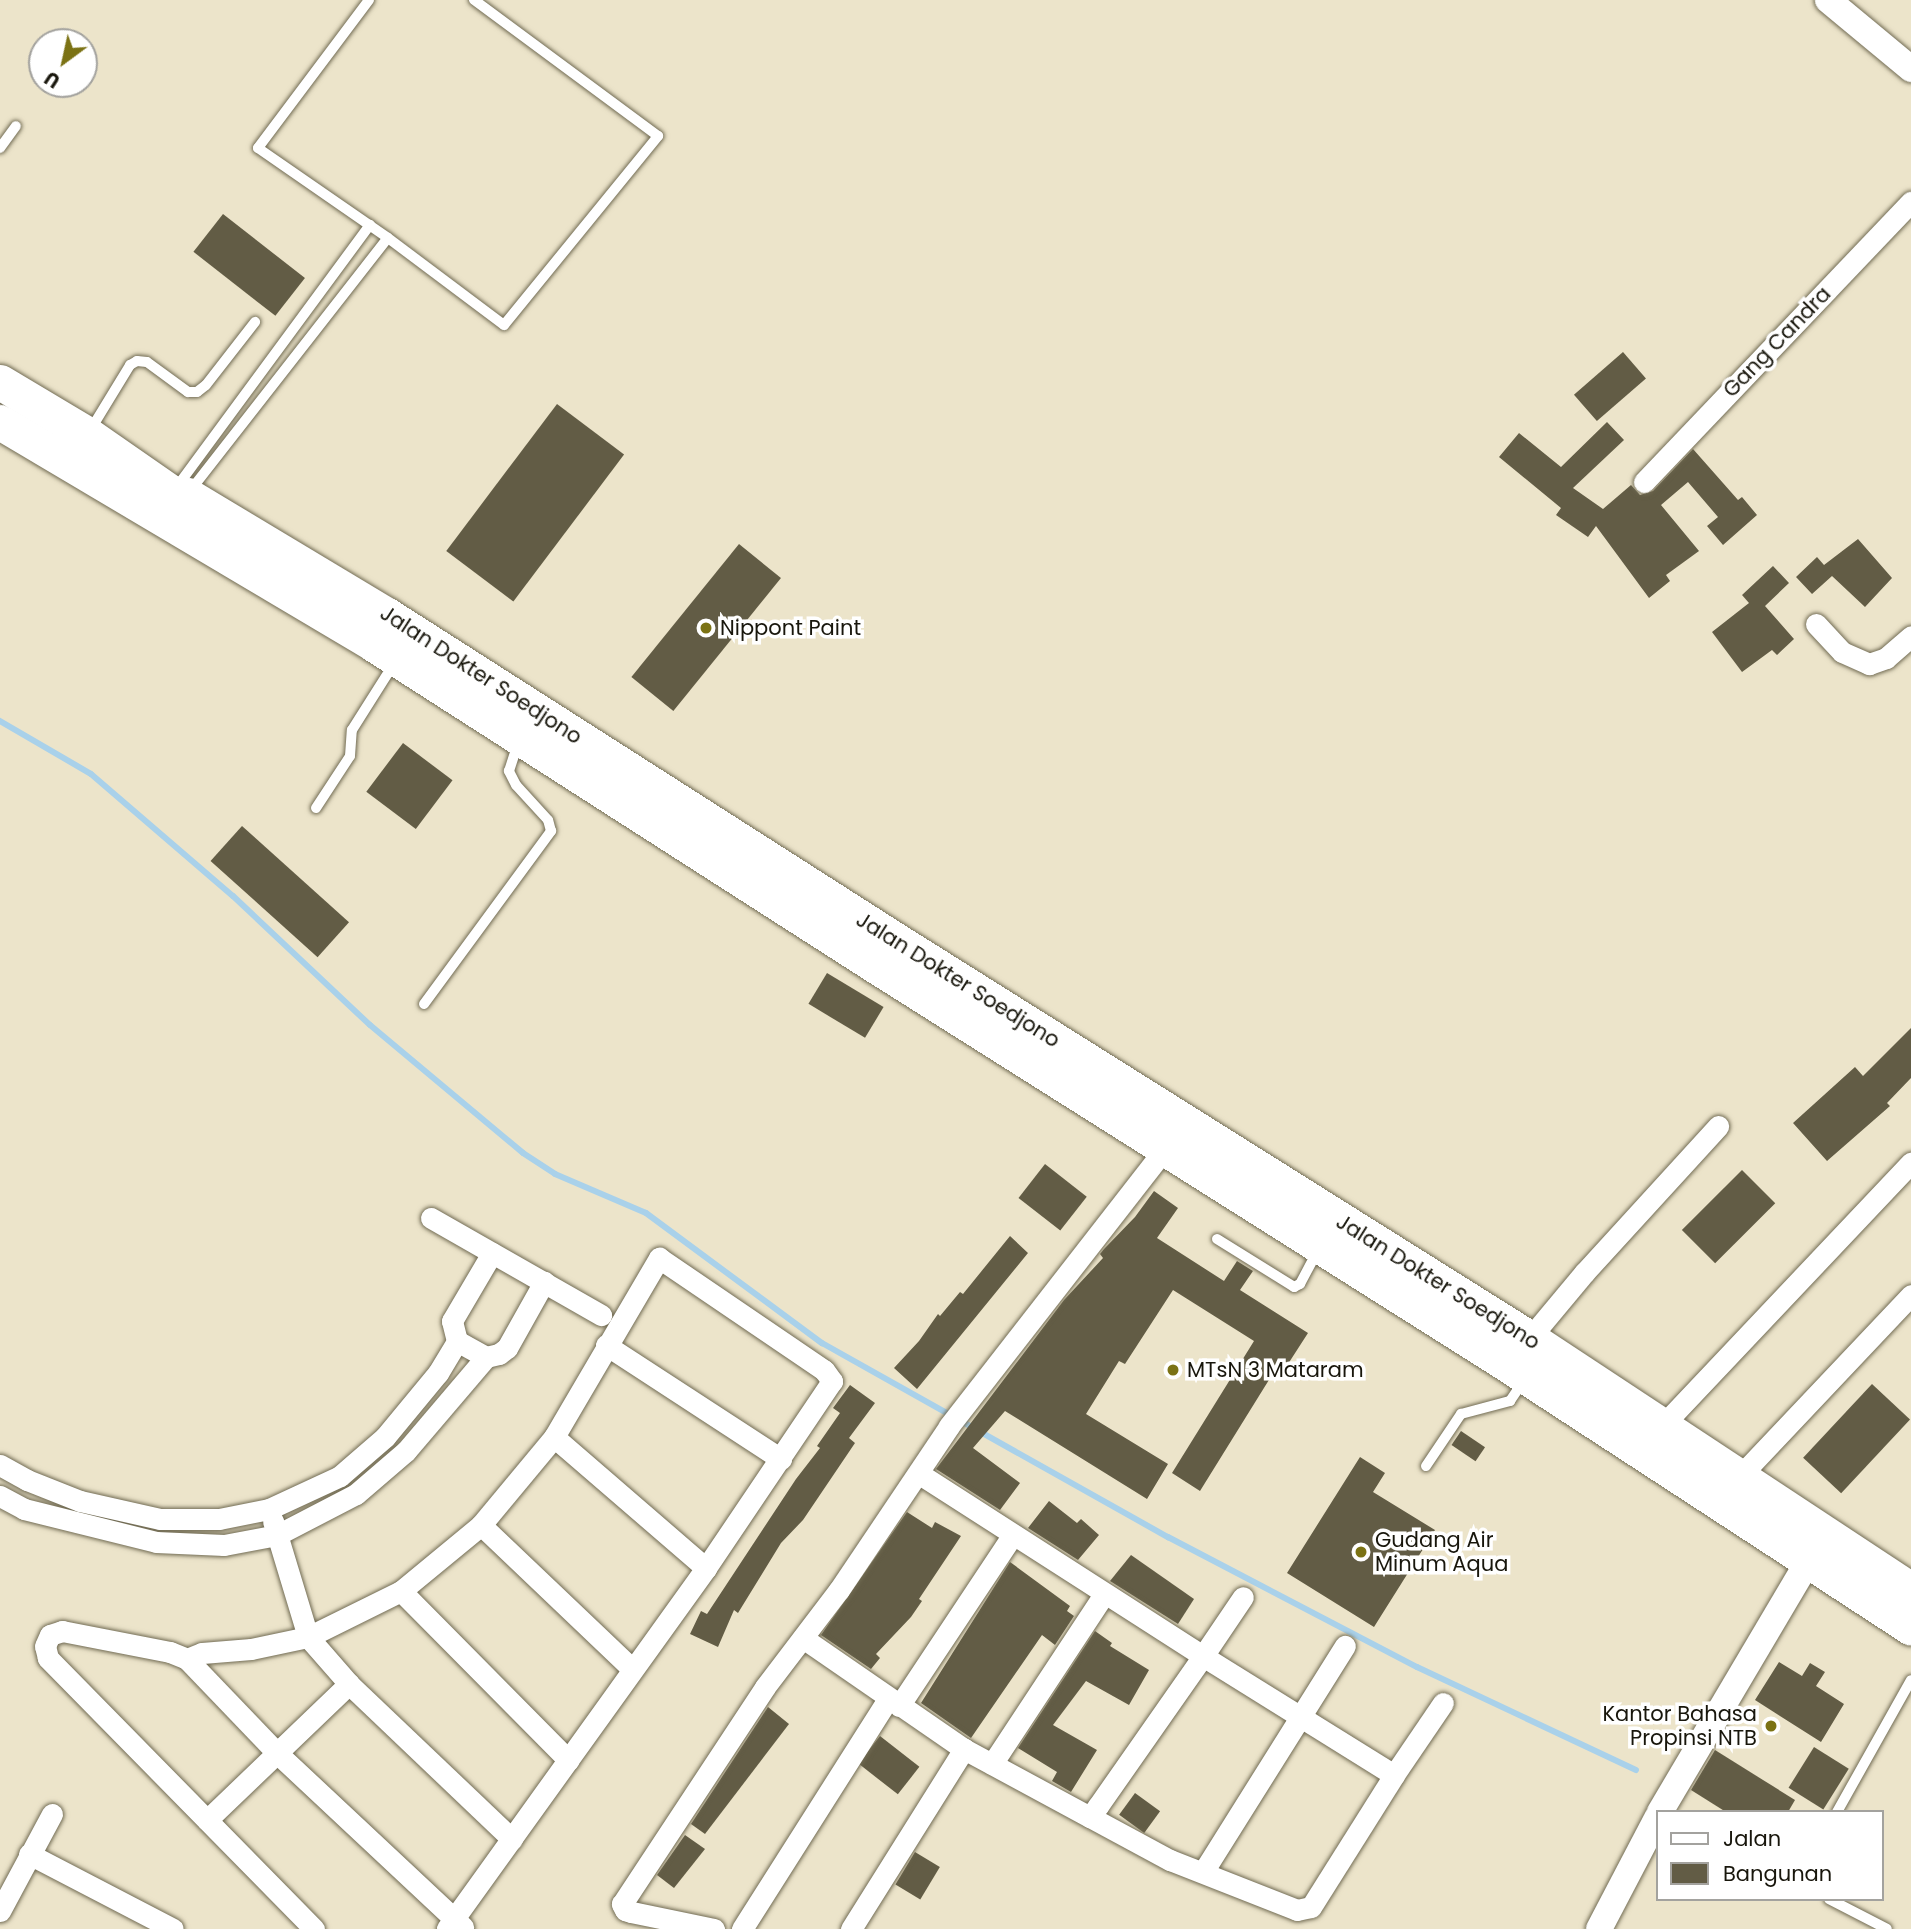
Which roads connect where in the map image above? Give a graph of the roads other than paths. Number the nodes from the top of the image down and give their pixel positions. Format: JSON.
{"nodes":[{"id":1,"x":369,"y":0,"type":"edge"},
{"id":2,"x":474,"y":0,"type":"edge"},
{"id":3,"x":1828,"y":0,"type":"edge"},
{"id":4,"x":1911,"y":69,"type":"edge"},
{"id":5,"x":16,"y":126,"type":"dead end"},
{"id":6,"x":0,"y":148,"type":"edge"},
{"id":7,"x":1911,"y":202,"type":"edge"},
{"id":8,"x":370,"y":225,"type":"junction"},
{"id":9,"x":388,"y":238,"type":"junction"},
{"id":10,"x":255,"y":322,"type":"dead end"},
{"id":11,"x":0,"y":382,"type":"edge"},
{"id":12,"x":0,"y":422,"type":"edge"},
{"id":13,"x":87,"y":435,"type":"junction"},
{"id":14,"x":1644,"y":482,"type":"dead end"},
{"id":15,"x":179,"y":494,"type":"junction"},
{"id":16,"x":1816,"y":624,"type":"dead end"},
{"id":17,"x":1911,"y":636,"type":"edge"},
{"id":18,"x":401,"y":646,"type":"junction"},
{"id":19,"x":520,"y":738,"type":"junction"},
{"id":20,"x":316,"y":808,"type":"dead end"},
{"id":21,"x":840,"y":924,"type":"junction"},
{"id":22,"x":885,"y":953,"type":"junction"},
{"id":23,"x":424,"y":1004,"type":"dead end"},
{"id":24,"x":1718,"y":1126,"type":"dead end"},
{"id":25,"x":1165,"y":1149,"type":"junction"},
{"id":26,"x":1911,"y":1163,"type":"edge"},
{"id":27,"x":431,"y":1218,"type":"dead end"},
{"id":28,"x":1217,"y":1239,"type":"dead end"},
{"id":29,"x":1320,"y":1247,"type":"junction"},
{"id":30,"x":492,"y":1253,"type":"junction"},
{"id":31,"x":544,"y":1282,"type":"junction"},
{"id":32,"x":1911,"y":1295,"type":"edge"},
{"id":33,"x":601,"y":1315,"type":"dead end"},
{"id":34,"x":1534,"y":1333,"type":"junction"},
{"id":35,"x":457,"y":1341,"type":"junction"},
{"id":36,"x":606,"y":1345,"type":"junction"},
{"id":37,"x":486,"y":1357,"type":"junction"},
{"id":38,"x":1517,"y":1372,"type":"junction"},
{"id":39,"x":1668,"y":1420,"type":"junction"},
{"id":40,"x":554,"y":1437,"type":"junction"},
{"id":41,"x":781,"y":1459,"type":"junction"},
{"id":42,"x":0,"y":1465,"type":"edge"},
{"id":43,"x":1426,"y":1466,"type":"dead end"},
{"id":44,"x":1744,"y":1471,"type":"junction"},
{"id":45,"x":919,"y":1474,"type":"junction"},
{"id":46,"x":0,"y":1496,"type":"edge"},
{"id":47,"x":269,"y":1509,"type":"junction"},
{"id":48,"x":481,"y":1525,"type":"junction"},
{"id":49,"x":277,"y":1535,"type":"junction"},
{"id":50,"x":1012,"y":1536,"type":"junction"},
{"id":51,"x":1809,"y":1560,"type":"junction"},
{"id":52,"x":706,"y":1568,"type":"junction"},
{"id":53,"x":1911,"y":1590,"type":"edge"},
{"id":54,"x":401,"y":1591,"type":"junction"},
{"id":55,"x":1104,"y":1594,"type":"junction"},
{"id":56,"x":1243,"y":1597,"type":"dead end"},
{"id":57,"x":1911,"y":1628,"type":"edge"},
{"id":58,"x":308,"y":1637,"type":"junction"},
{"id":59,"x":803,"y":1638,"type":"junction"},
{"id":60,"x":1345,"y":1646,"type":"dead end"},
{"id":61,"x":1203,"y":1656,"type":"junction"},
{"id":62,"x":187,"y":1659,"type":"junction"},
{"id":63,"x":632,"y":1669,"type":"junction"},
{"id":64,"x":1911,"y":1680,"type":"edge"},
{"id":65,"x":349,"y":1684,"type":"junction"},
{"id":66,"x":894,"y":1703,"type":"junction"},
{"id":67,"x":1443,"y":1703,"type":"dead end"},
{"id":68,"x":1299,"y":1718,"type":"junction"},
{"id":69,"x":964,"y":1749,"type":"junction"},
{"id":70,"x":277,"y":1753,"type":"junction"},
{"id":71,"x":568,"y":1760,"type":"junction"},
{"id":72,"x":992,"y":1763,"type":"junction"},
{"id":73,"x":1394,"y":1775,"type":"junction"},
{"id":74,"x":1670,"y":1795,"type":"edge"},
{"id":75,"x":1838,"y":1810,"type":"edge"},
{"id":76,"x":51,"y":1814,"type":"dead end"},
{"id":77,"x":1090,"y":1818,"type":"junction"},
{"id":78,"x":207,"y":1820,"type":"junction"},
{"id":79,"x":1656,"y":1820,"type":"edge"},
{"id":80,"x":512,"y":1839,"type":"junction"},
{"id":81,"x":29,"y":1854,"type":"junction"},
{"id":82,"x":1203,"y":1872,"type":"junction"},
{"id":83,"x":1833,"y":1901,"type":"edge"},
{"id":84,"x":0,"y":1911,"type":"edge"},
{"id":85,"x":455,"y":1926,"type":"edge"},
{"id":86,"x":173,"y":1929,"type":"edge"},
{"id":87,"x":314,"y":1929,"type":"edge"},
{"id":88,"x":714,"y":1929,"type":"edge"},
{"id":89,"x":742,"y":1929,"type":"edge"},
{"id":90,"x":851,"y":1929,"type":"edge"},
{"id":91,"x":1599,"y":1929,"type":"edge"},
{"id":92,"x":1886,"y":1929,"type":"edge"}],
"edges":[{"from":1,"to":8,"type":"lane"},
{"from":2,"to":9,"type":"lane"},
{"from":3,"to":4,"type":"street"},
{"from":5,"to":6,"type":"lane"},
{"from":7,"to":14,"type":"street","name":"Gang Candra"},
{"from":8,"to":9,"type":"lane"},
{"from":8,"to":15,"type":"lane"},
{"from":9,"to":15,"type":"lane"},
{"from":10,"to":13,"type":"lane"},
{"from":11,"to":13,"type":"highway","name":"Jalan Dokter Soedjono"},
{"from":12,"to":18,"type":"highway","name":"Jalan Dokter Soedjono"},
{"from":13,"to":15,"type":"highway","name":"Jalan Dokter Soedjono"},
{"from":15,"to":18,"type":"highway","name":"Jalan Dokter Soedjono"},
{"from":16,"to":17,"type":"street"},
{"from":18,"to":19,"type":"highway","name":"Jalan Dokter Soedjono"},
{"from":18,"to":20,"type":"lane"},
{"from":18,"to":21,"type":"highway","name":"Jalan Dokter Soedjono"},
{"from":19,"to":21,"type":"highway","name":"Jalan Dokter Soedjono"},
{"from":19,"to":23,"type":"lane"},
{"from":21,"to":22,"type":"highway","name":"Jalan Dokter Soedjono"},
{"from":22,"to":25,"type":"highway","name":"Jalan Dokter Soedjono"},
{"from":22,"to":34,"type":"highway","name":"Jalan Dokter Soedjono"},
{"from":24,"to":34,"type":"street"},
{"from":25,"to":29,"type":"highway","name":"Jalan Dokter Soedjono"},
{"from":25,"to":45,"type":"street"},
{"from":26,"to":39,"type":"street"},
{"from":27,"to":30,"type":"street"},
{"from":28,"to":29,"type":"lane"},
{"from":29,"to":38,"type":"highway","name":"Jalan Dokter Soedjono"},
{"from":30,"to":31,"type":"street"},
{"from":30,"to":35,"type":"street"},
{"from":31,"to":33,"type":"street"},
{"from":31,"to":37,"type":"street"},
{"from":32,"to":44,"type":"street"},
{"from":34,"to":38,"type":"street"},
{"from":34,"to":39,"type":"highway","name":"Jalan Dokter Soedjono"},
{"from":35,"to":37,"type":"street"},
{"from":35,"to":47,"type":"street"},
{"from":36,"to":40,"type":"street"},
{"from":36,"to":41,"type":"street"},
{"from":36,"to":41,"type":"street"},
{"from":37,"to":49,"type":"street"},
{"from":38,"to":43,"type":"lane"},
{"from":38,"to":51,"type":"highway","name":"Jalan Dokter Soedjono"},
{"from":39,"to":44,"type":"highway","name":"Jalan Dokter Soedjono"},
{"from":40,"to":48,"type":"street"},
{"from":40,"to":52,"type":"street"},
{"from":41,"to":52,"type":"street"},
{"from":42,"to":47,"type":"street"},
{"from":44,"to":53,"type":"highway","name":"Jalan Dokter Soedjono"},
{"from":45,"to":50,"type":"street"},
{"from":45,"to":59,"type":"street"},
{"from":46,"to":49,"type":"street"},
{"from":47,"to":49,"type":"street"},
{"from":48,"to":54,"type":"street"},
{"from":48,"to":63,"type":"street"},
{"from":49,"to":58,"type":"street"},
{"from":50,"to":55,"type":"street"},
{"from":50,"to":66,"type":"street"},
{"from":51,"to":57,"type":"highway","name":"Jalan Dokter Soedjono"},
{"from":51,"to":74,"type":"street"},
{"from":52,"to":63,"type":"street"},
{"from":54,"to":58,"type":"street"},
{"from":54,"to":71,"type":"street"},
{"from":55,"to":61,"type":"street"},
{"from":55,"to":72,"type":"street"},
{"from":56,"to":61,"type":"street"},
{"from":58,"to":62,"type":"street"},
{"from":58,"to":65,"type":"street"},
{"from":59,"to":66,"type":"street"},
{"from":59,"to":88,"type":"street"},
{"from":60,"to":68,"type":"street"},
{"from":61,"to":68,"type":"street"},
{"from":61,"to":77,"type":"street"},
{"from":62,"to":70,"type":"street"},
{"from":62,"to":78,"type":"street"},
{"from":63,"to":71,"type":"street"},
{"from":64,"to":75,"type":"lane"},
{"from":65,"to":70,"type":"street"},
{"from":65,"to":80,"type":"street"},
{"from":66,"to":69,"type":"street"},
{"from":66,"to":89,"type":"street"},
{"from":67,"to":73,"type":"street"},
{"from":68,"to":73,"type":"street"},
{"from":68,"to":82,"type":"street"},
{"from":69,"to":72,"type":"street"},
{"from":69,"to":90,"type":"street"},
{"from":70,"to":78,"type":"street"},
{"from":70,"to":85,"type":"street"},
{"from":71,"to":80,"type":"street"},
{"from":72,"to":77,"type":"street"},
{"from":73,"to":82,"type":"street"},
{"from":76,"to":81,"type":"street"},
{"from":77,"to":82,"type":"street"},
{"from":78,"to":87,"type":"street"},
{"from":79,"to":91,"type":"street"},
{"from":80,"to":85,"type":"street"},
{"from":81,"to":84,"type":"street"},
{"from":81,"to":86,"type":"street"},
{"from":83,"to":92,"type":"lane"}]}
